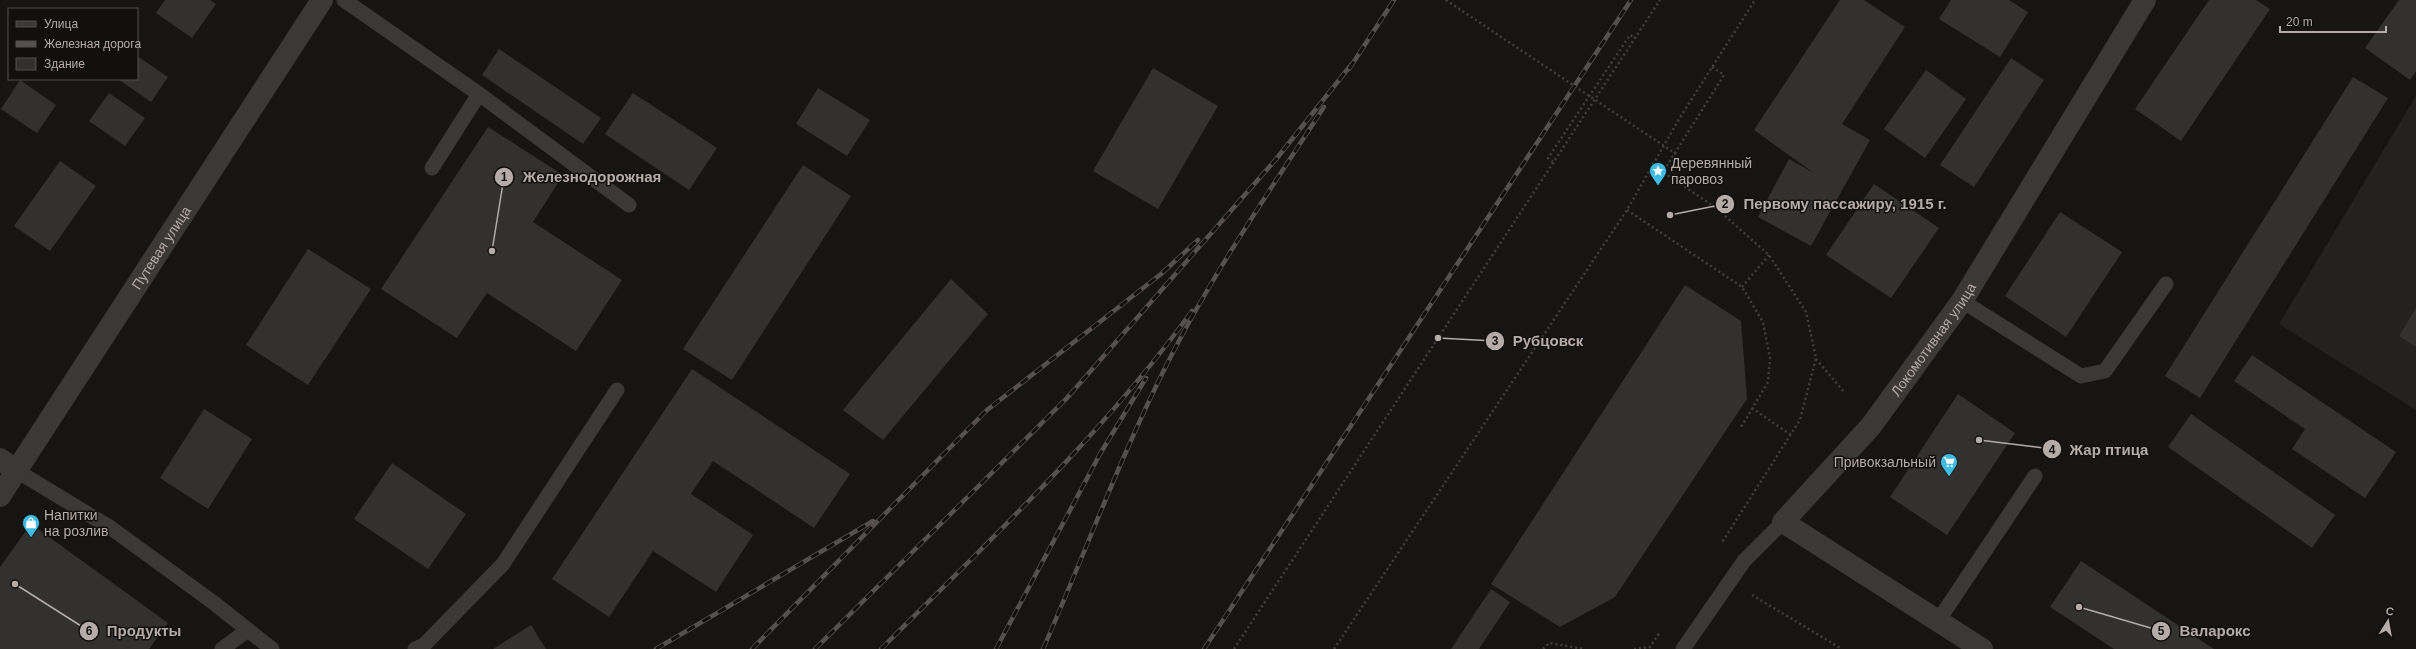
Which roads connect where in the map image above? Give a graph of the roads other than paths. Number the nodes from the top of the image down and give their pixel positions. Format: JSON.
{"nodes":[{"id":1,"x":322,"y":0,"type":"edge"},
{"id":2,"x":344,"y":0,"type":"edge"},
{"id":3,"x":2145,"y":0,"type":"edge"},
{"id":4,"x":479,"y":94,"type":"junction"},
{"id":5,"x":432,"y":168,"type":"dead end"},
{"id":6,"x":629,"y":205,"type":"dead end"},
{"id":7,"x":2166,"y":284,"type":"dead end"},
{"id":8,"x":1962,"y":301,"type":"junction"},
{"id":9,"x":617,"y":390,"type":"dead end"},
{"id":10,"x":9,"y":465,"type":"edge"},
{"id":11,"x":2035,"y":476,"type":"dead end"},
{"id":12,"x":0,"y":496,"type":"edge"},
{"id":13,"x":1783,"y":522,"type":"junction"},
{"id":14,"x":1938,"y":621,"type":"junction"},
{"id":15,"x":248,"y":630,"type":"junction"},
{"id":16,"x":222,"y":649,"type":"edge"},
{"id":17,"x":272,"y":649,"type":"edge"},
{"id":18,"x":415,"y":649,"type":"edge"},
{"id":19,"x":1683,"y":649,"type":"edge"},
{"id":20,"x":1982,"y":649,"type":"edge"}],
"edges":[{"from":1,"to":10,"type":"street","name":"Путевая улица"},
{"from":2,"to":4,"type":"lane"},
{"from":3,"to":8,"type":"street","name":"Локомотивная улица"},
{"from":4,"to":5,"type":"lane"},
{"from":4,"to":6,"type":"lane"},
{"from":7,"to":8,"type":"lane"},
{"from":8,"to":13,"type":"street","name":"Локомотивная улица"},
{"from":9,"to":18,"type":"lane"},
{"from":10,"to":12,"type":"street","name":"Путевая улица"},
{"from":10,"to":15,"type":"lane"},
{"from":11,"to":14,"type":"lane"},
{"from":13,"to":14,"type":"street"},
{"from":13,"to":19,"type":"lane","name":"Локомотивная улица"},
{"from":14,"to":20,"type":"street"},
{"from":15,"to":16,"type":"lane"},
{"from":15,"to":17,"type":"lane"}]}
